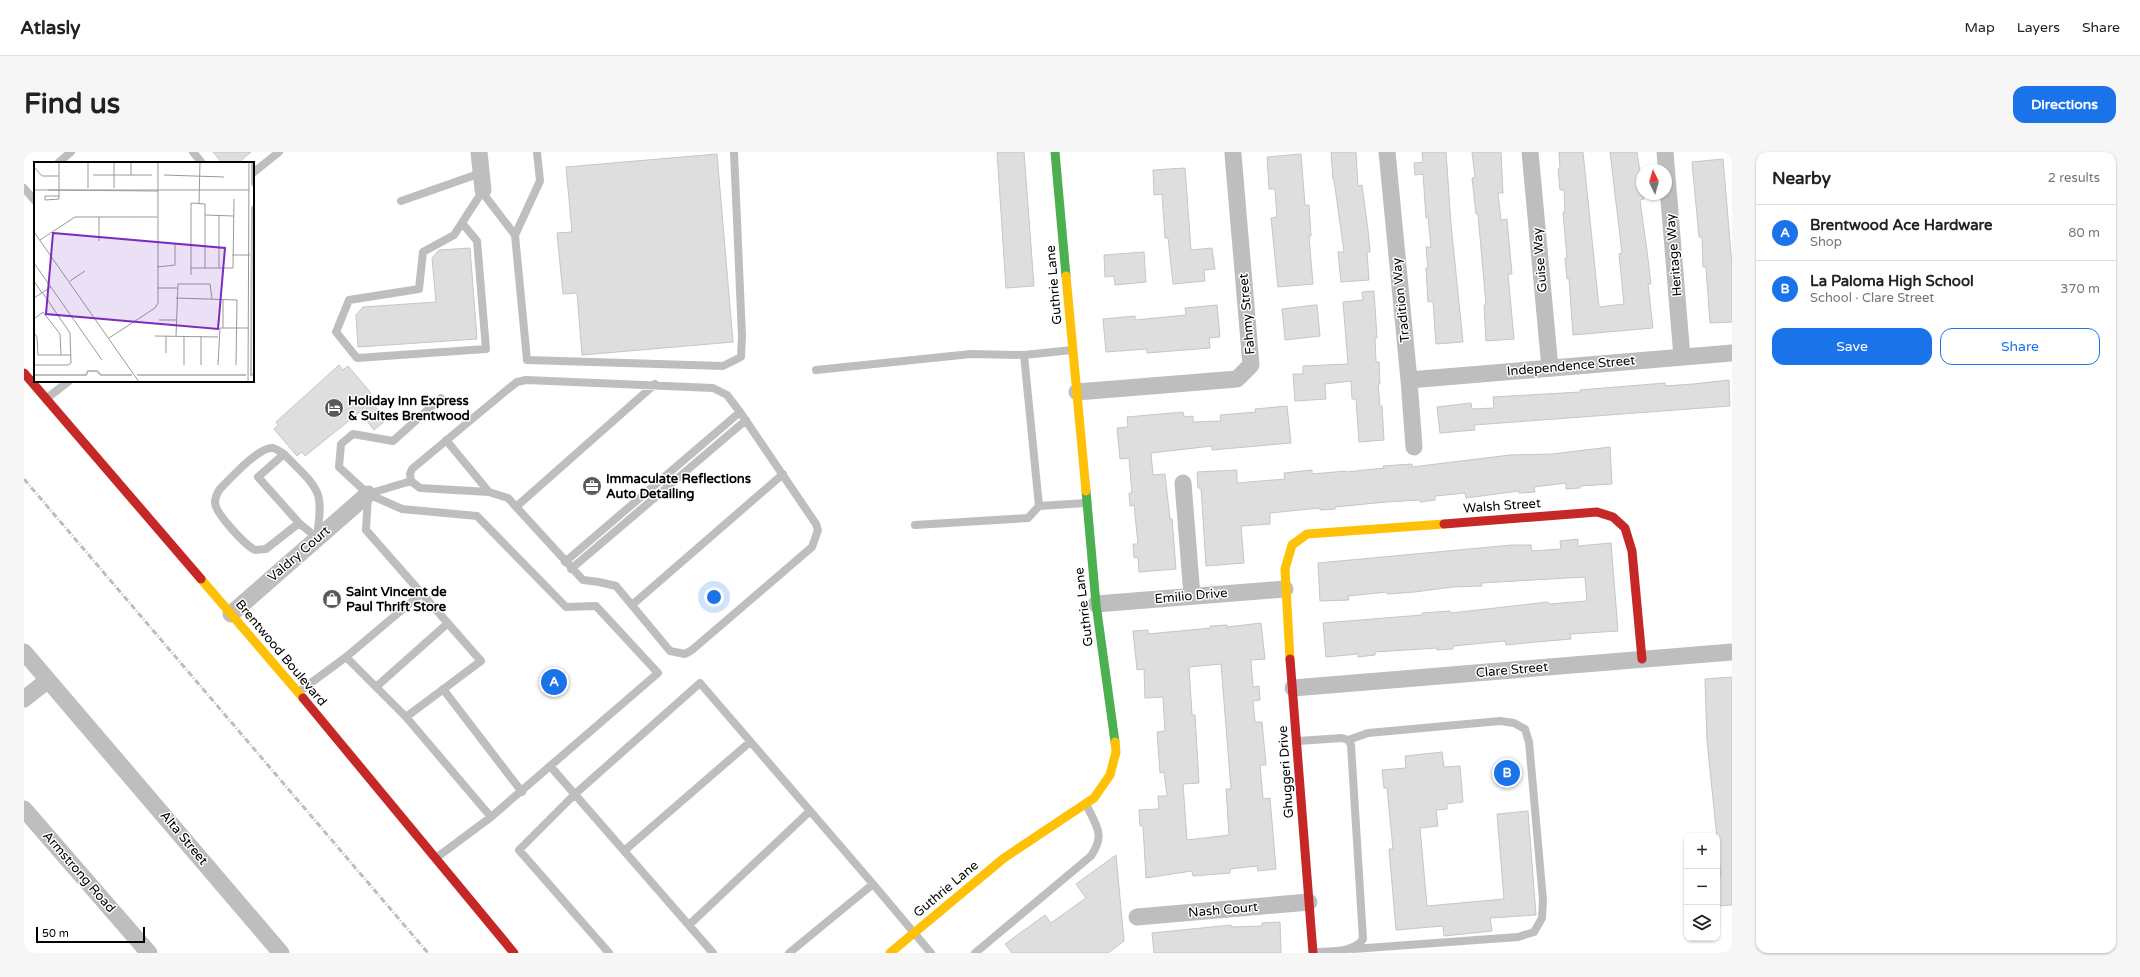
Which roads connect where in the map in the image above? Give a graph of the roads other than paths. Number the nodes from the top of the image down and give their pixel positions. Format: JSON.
{"nodes":[{"id":1,"x":71,"y":152,"type":"edge"},
{"id":2,"x":194,"y":152,"type":"edge"},
{"id":3,"x":279,"y":152,"type":"edge"},
{"id":4,"x":479,"y":152,"type":"edge"},
{"id":5,"x":537,"y":152,"type":"edge"},
{"id":6,"x":734,"y":152,"type":"edge"},
{"id":7,"x":1055,"y":152,"type":"edge"},
{"id":8,"x":1387,"y":152,"type":"edge"},
{"id":9,"x":1530,"y":152,"type":"edge"},
{"id":10,"x":1665,"y":152,"type":"edge"},
{"id":11,"x":1233,"y":154,"type":"dead end"},
{"id":12,"x":59,"y":162,"type":"edge"},
{"id":13,"x":201,"y":162,"type":"edge"},
{"id":14,"x":254,"y":172,"type":"edge"},
{"id":15,"x":482,"y":185,"type":"junction"},
{"id":16,"x":24,"y":188,"type":"edge"},
{"id":17,"x":34,"y":200,"type":"edge"},
{"id":18,"x":401,"y":201,"type":"dead end"},
{"id":19,"x":462,"y":223,"type":"junction"},
{"id":20,"x":515,"y":235,"type":"junction"},
{"id":21,"x":1073,"y":350,"type":"junction"},
{"id":22,"x":1732,"y":353,"type":"edge"},
{"id":23,"x":1024,"y":355,"type":"junction"},
{"id":24,"x":1682,"y":357,"type":"junction"},
{"id":25,"x":1550,"y":368,"type":"junction"},
{"id":26,"x":816,"y":370,"type":"dead end"},
{"id":27,"x":24,"y":373,"type":"edge"},
{"id":28,"x":1409,"y":380,"type":"junction"},
{"id":29,"x":68,"y":382,"type":"edge"},
{"id":30,"x":655,"y":384,"type":"junction"},
{"id":31,"x":1077,"y":392,"type":"junction"},
{"id":32,"x":440,"y":398,"type":"dead end"},
{"id":33,"x":46,"y":399,"type":"junction"},
{"id":34,"x":740,"y":412,"type":"junction"},
{"id":35,"x":746,"y":420,"type":"junction"},
{"id":36,"x":446,"y":440,"type":"junction"},
{"id":37,"x":1414,"y":447,"type":"dead end"},
{"id":38,"x":284,"y":454,"type":"junction"},
{"id":39,"x":783,"y":474,"type":"junction"},
{"id":40,"x":411,"y":481,"type":"junction"},
{"id":41,"x":1183,"y":483,"type":"dead end"},
{"id":42,"x":489,"y":492,"type":"junction"},
{"id":43,"x":368,"y":494,"type":"junction"},
{"id":44,"x":1087,"y":503,"type":"junction"},
{"id":45,"x":517,"y":506,"type":"junction"},
{"id":46,"x":1039,"y":506,"type":"junction"},
{"id":47,"x":299,"y":523,"type":"junction"},
{"id":48,"x":915,"y":525,"type":"dead end"},
{"id":49,"x":317,"y":538,"type":"junction"},
{"id":50,"x":565,"y":562,"type":"junction"},
{"id":51,"x":571,"y":568,"type":"junction"},
{"id":52,"x":1286,"y":589,"type":"junction"},
{"id":53,"x":422,"y":593,"type":"junction"},
{"id":54,"x":1192,"y":596,"type":"junction"},
{"id":55,"x":1096,"y":604,"type":"junction"},
{"id":56,"x":632,"y":605,"type":"junction"},
{"id":57,"x":231,"y":614,"type":"junction"},
{"id":58,"x":448,"y":623,"type":"junction"},
{"id":59,"x":24,"y":652,"type":"edge"},
{"id":60,"x":1732,"y":652,"type":"edge"},
{"id":61,"x":346,"y":657,"type":"junction"},
{"id":62,"x":1642,"y":659,"type":"junction"},
{"id":63,"x":48,"y":680,"type":"junction"},
{"id":64,"x":376,"y":687,"type":"junction"},
{"id":65,"x":1293,"y":688,"type":"junction"},
{"id":66,"x":443,"y":689,"type":"junction"},
{"id":67,"x":298,"y":692,"type":"junction"},
{"id":68,"x":24,"y":699,"type":"edge"},
{"id":69,"x":406,"y":717,"type":"junction"},
{"id":70,"x":1348,"y":740,"type":"junction"},
{"id":71,"x":1297,"y":741,"type":"junction"},
{"id":72,"x":750,"y":742,"type":"junction"},
{"id":73,"x":551,"y":767,"type":"junction"},
{"id":74,"x":522,"y":792,"type":"junction"},
{"id":75,"x":575,"y":794,"type":"junction"},
{"id":76,"x":1086,"y":803,"type":"junction"},
{"id":77,"x":24,"y":809,"type":"edge"},
{"id":78,"x":810,"y":811,"type":"junction"},
{"id":79,"x":491,"y":817,"type":"junction"},
{"id":80,"x":624,"y":851,"type":"junction"},
{"id":81,"x":436,"y":858,"type":"junction"},
{"id":82,"x":873,"y":884,"type":"junction"},
{"id":83,"x":1309,"y":902,"type":"junction"},
{"id":84,"x":1136,"y":917,"type":"dead end"},
{"id":85,"x":689,"y":925,"type":"junction"},
{"id":86,"x":913,"y":933,"type":"junction"},
{"id":87,"x":1353,"y":949,"type":"junction"},
{"id":88,"x":1313,"y":952,"type":"edge"},
{"id":89,"x":149,"y":953,"type":"edge"},
{"id":90,"x":281,"y":953,"type":"edge"},
{"id":91,"x":514,"y":953,"type":"edge"},
{"id":92,"x":609,"y":953,"type":"edge"},
{"id":93,"x":713,"y":953,"type":"edge"},
{"id":94,"x":789,"y":953,"type":"edge"},
{"id":95,"x":890,"y":953,"type":"edge"},
{"id":96,"x":931,"y":953,"type":"edge"},
{"id":97,"x":974,"y":953,"type":"edge"}],
"edges":[{"from":1,"to":12,"type":"lane"},
{"from":2,"to":13,"type":"lane"},
{"from":3,"to":14,"type":"lane"},
{"from":4,"to":15,"type":"street"},
{"from":5,"to":20,"type":"lane"},
{"from":6,"to":20,"type":"lane"},
{"from":7,"to":21,"type":"street","name":"Guthrie Lane"},
{"from":8,"to":28,"type":"street","name":"Tradition Way"},
{"from":9,"to":25,"type":"street","name":"Guise Way"},
{"from":10,"to":24,"type":"street","name":"Heritage Way"},
{"from":11,"to":31,"type":"street","name":"Fahmy Street"},
{"from":15,"to":18,"type":"lane"},
{"from":15,"to":19,"type":"lane"},
{"from":15,"to":20,"type":"lane"},
{"from":16,"to":17,"type":"lane"},
{"from":19,"to":19,"type":"lane"},
{"from":21,"to":23,"type":"lane"},
{"from":21,"to":31,"type":"street","name":"Guthrie Lane"},
{"from":22,"to":24,"type":"street","name":"Independence Street"},
{"from":23,"to":26,"type":"lane"},
{"from":23,"to":46,"type":"lane"},
{"from":24,"to":25,"type":"street","name":"Independence Street"},
{"from":25,"to":28,"type":"street","name":"Independence Street"},
{"from":27,"to":33,"type":"street","name":"Brentwood Boulevard"},
{"from":28,"to":37,"type":"street","name":"Tradition Way"},
{"from":29,"to":33,"type":"lane"},
{"from":30,"to":34,"type":"lane"},
{"from":30,"to":36,"type":"lane"},
{"from":30,"to":45,"type":"lane"},
{"from":31,"to":44,"type":"street","name":"Guthrie Lane"},
{"from":32,"to":43,"type":"lane"},
{"from":33,"to":57,"type":"street","name":"Brentwood Boulevard"},
{"from":34,"to":35,"type":"lane"},
{"from":34,"to":50,"type":"lane"},
{"from":35,"to":39,"type":"lane"},
{"from":35,"to":51,"type":"lane"},
{"from":36,"to":40,"type":"lane"},
{"from":36,"to":42,"type":"lane"},
{"from":38,"to":47,"type":"lane"},
{"from":38,"to":47,"type":"lane"},
{"from":38,"to":49,"type":"lane"},
{"from":39,"to":56,"type":"lane"},
{"from":39,"to":56,"type":"lane"},
{"from":40,"to":42,"type":"lane"},
{"from":40,"to":43,"type":"lane"},
{"from":41,"to":54,"type":"street"},
{"from":42,"to":45,"type":"lane"},
{"from":43,"to":49,"type":"street","name":"Valdry Court"},
{"from":43,"to":53,"type":"lane"},
{"from":43,"to":73,"type":"lane"},
{"from":44,"to":46,"type":"lane"},
{"from":44,"to":55,"type":"street","name":"Guthrie Lane"},
{"from":45,"to":50,"type":"lane"},
{"from":46,"to":48,"type":"lane"},
{"from":47,"to":49,"type":"lane"},
{"from":49,"to":57,"type":"street","name":"Valdry Court"},
{"from":50,"to":51,"type":"lane"},
{"from":51,"to":56,"type":"lane"},
{"from":52,"to":54,"type":"street","name":"Emilio Drive"},
{"from":52,"to":62,"type":"street","name":"Walsh Street"},
{"from":52,"to":65,"type":"street","name":"Ghuggeri Drive"},
{"from":53,"to":58,"type":"lane"},
{"from":53,"to":61,"type":"lane"},
{"from":54,"to":55,"type":"street","name":"Emilio Drive"},
{"from":55,"to":76,"type":"street","name":"Guthrie Lane"},
{"from":57,"to":67,"type":"street","name":"Brentwood Boulevard"},
{"from":58,"to":64,"type":"lane"},
{"from":58,"to":66,"type":"lane"},
{"from":59,"to":63,"type":"street","name":"Alta Street"},
{"from":60,"to":62,"type":"street","name":"Clare Street"},
{"from":61,"to":64,"type":"lane"},
{"from":61,"to":67,"type":"lane"},
{"from":62,"to":65,"type":"street","name":"Clare Street"},
{"from":63,"to":68,"type":"street"},
{"from":63,"to":90,"type":"street","name":"Alta Street"},
{"from":64,"to":69,"type":"lane"},
{"from":65,"to":71,"type":"street","name":"Ghuggeri Drive"},
{"from":66,"to":69,"type":"lane"},
{"from":66,"to":74,"type":"lane"},
{"from":67,"to":81,"type":"street","name":"Brentwood Boulevard"},
{"from":69,"to":79,"type":"lane"},
{"from":70,"to":71,"type":"lane"},
{"from":70,"to":87,"type":"lane"},
{"from":70,"to":87,"type":"lane"},
{"from":71,"to":83,"type":"street","name":"Ghuggeri Drive"},
{"from":72,"to":75,"type":"lane"},
{"from":72,"to":78,"type":"lane"},
{"from":72,"to":80,"type":"lane"},
{"from":73,"to":74,"type":"lane"},
{"from":73,"to":75,"type":"lane"},
{"from":74,"to":79,"type":"lane"},
{"from":75,"to":80,"type":"lane"},
{"from":75,"to":92,"type":"lane"},
{"from":76,"to":86,"type":"street","name":"Guthrie Lane"},
{"from":76,"to":97,"type":"lane"},
{"from":77,"to":89,"type":"street","name":"Armstrong Road"},
{"from":78,"to":82,"type":"lane"},
{"from":78,"to":85,"type":"lane"},
{"from":79,"to":81,"type":"lane"},
{"from":80,"to":85,"type":"lane"},
{"from":81,"to":91,"type":"street","name":"Brentwood Boulevard"},
{"from":82,"to":86,"type":"lane"},
{"from":82,"to":94,"type":"lane"},
{"from":83,"to":84,"type":"street","name":"Nash Court"},
{"from":83,"to":88,"type":"street","name":"Ghuggeri Drive"},
{"from":85,"to":93,"type":"lane"},
{"from":86,"to":95,"type":"street","name":"Guthrie Lane"},
{"from":86,"to":96,"type":"lane"},
{"from":87,"to":88,"type":"lane"}]}
